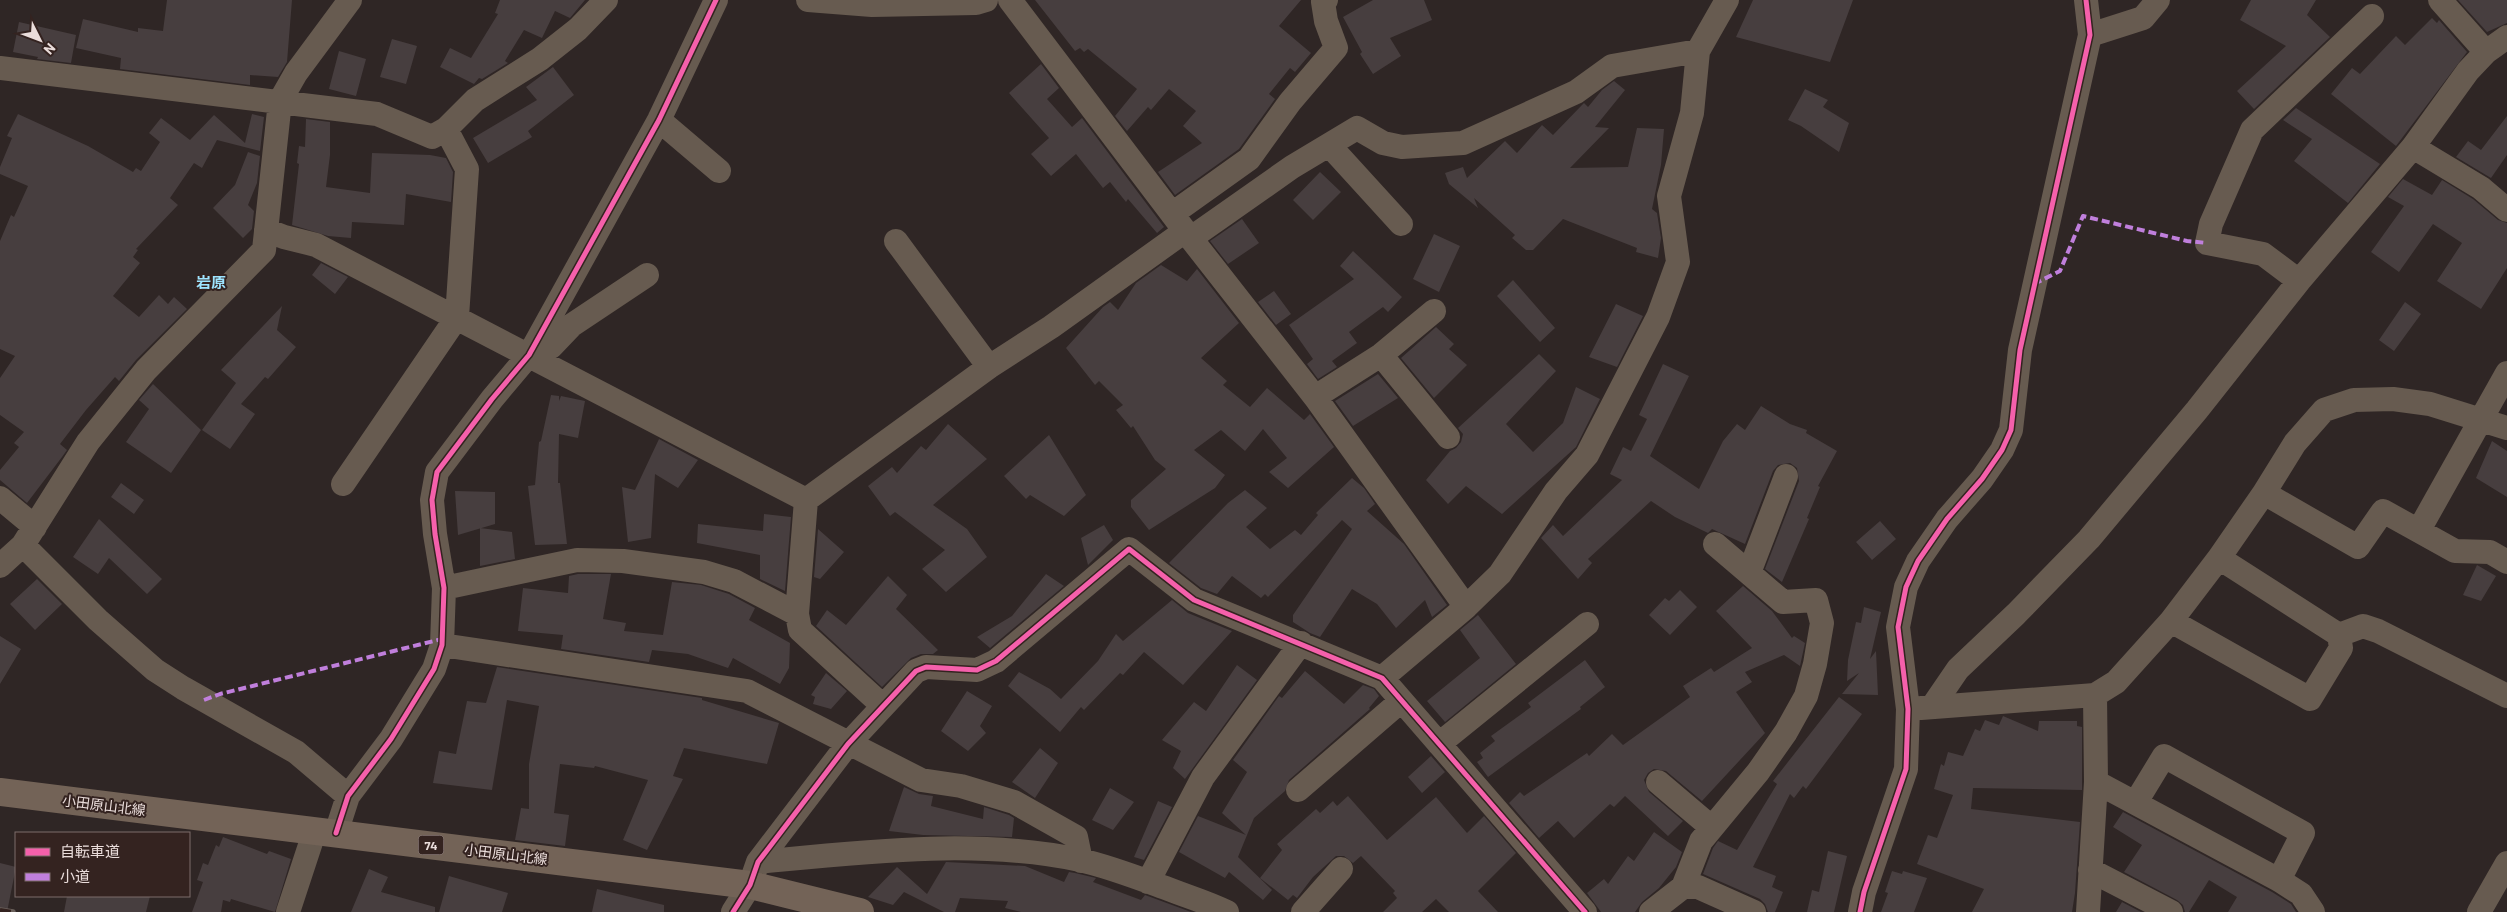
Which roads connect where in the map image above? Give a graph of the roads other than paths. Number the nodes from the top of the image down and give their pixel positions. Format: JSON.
{"nodes":[{"id":1,"x":350,"y":0,"type":"edge"},
{"id":2,"x":606,"y":0,"type":"edge"},
{"id":3,"x":716,"y":0,"type":"edge"},
{"id":4,"x":808,"y":0,"type":"edge"},
{"id":5,"x":986,"y":0,"type":"edge"},
{"id":6,"x":1010,"y":0,"type":"edge"},
{"id":7,"x":1326,"y":0,"type":"edge"},
{"id":8,"x":1727,"y":0,"type":"edge"},
{"id":9,"x":2086,"y":0,"type":"edge"},
{"id":10,"x":2158,"y":0,"type":"edge"},
{"id":11,"x":2440,"y":0,"type":"edge"},
{"id":12,"x":2372,"y":16,"type":"dead end"},
{"id":13,"x":2090,"y":35,"type":"junction"},
{"id":14,"x":2507,"y":37,"type":"edge"},
{"id":15,"x":1698,"y":51,"type":"junction"},
{"id":16,"x":2486,"y":52,"type":"junction"},
{"id":17,"x":0,"y":68,"type":"edge"},
{"id":18,"x":280,"y":101,"type":"junction"},
{"id":19,"x":659,"y":120,"type":"junction"},
{"id":20,"x":446,"y":129,"type":"junction"},
{"id":21,"x":1330,"y":146,"type":"junction"},
{"id":22,"x":2413,"y":147,"type":"junction"},
{"id":23,"x":720,"y":171,"type":"dead end"},
{"id":24,"x":2507,"y":210,"type":"edge"},
{"id":25,"x":1400,"y":224,"type":"dead end"},
{"id":26,"x":1183,"y":228,"type":"junction"},
{"id":27,"x":266,"y":230,"type":"junction"},
{"id":28,"x":896,"y":240,"type":"dead end"},
{"id":29,"x":647,"y":275,"type":"dead end"},
{"id":30,"x":2299,"y":281,"type":"junction"},
{"id":31,"x":1434,"y":311,"type":"dead end"},
{"id":32,"x":457,"y":317,"type":"junction"},
{"id":33,"x":529,"y":355,"type":"junction"},
{"id":34,"x":1381,"y":355,"type":"junction"},
{"id":35,"x":989,"y":367,"type":"junction"},
{"id":36,"x":2507,"y":373,"type":"edge"},
{"id":37,"x":1315,"y":396,"type":"junction"},
{"id":38,"x":2481,"y":418,"type":"junction"},
{"id":39,"x":2507,"y":428,"type":"edge"},
{"id":40,"x":1448,"y":437,"type":"dead end"},
{"id":41,"x":1786,"y":476,"type":"dead end"},
{"id":42,"x":343,"y":484,"type":"dead end"},
{"id":43,"x":2264,"y":493,"type":"junction"},
{"id":44,"x":0,"y":498,"type":"edge"},
{"id":45,"x":806,"y":500,"type":"junction"},
{"id":46,"x":2419,"y":530,"type":"junction"},
{"id":47,"x":29,"y":536,"type":"junction"},
{"id":48,"x":1715,"y":544,"type":"dead end"},
{"id":49,"x":2219,"y":558,"type":"junction"},
{"id":50,"x":2507,"y":562,"type":"edge"},
{"id":51,"x":0,"y":566,"type":"edge"},
{"id":52,"x":1749,"y":573,"type":"junction"},
{"id":53,"x":444,"y":588,"type":"junction"},
{"id":54,"x":1466,"y":607,"type":"junction"},
{"id":55,"x":797,"y":614,"type":"junction"},
{"id":56,"x":2170,"y":621,"type":"junction"},
{"id":57,"x":1587,"y":624,"type":"dead end"},
{"id":58,"x":2339,"y":635,"type":"junction"},
{"id":59,"x":1300,"y":643,"type":"junction"},
{"id":60,"x":442,"y":645,"type":"junction"},
{"id":61,"x":1382,"y":678,"type":"junction"},
{"id":62,"x":2095,"y":695,"type":"junction"},
{"id":63,"x":2507,"y":696,"type":"edge"},
{"id":64,"x":1401,"y":701,"type":"junction"},
{"id":65,"x":884,"y":706,"type":"junction"},
{"id":66,"x":1932,"y":707,"type":"junction"},
{"id":67,"x":1908,"y":709,"type":"junction"},
{"id":68,"x":848,"y":744,"type":"junction"},
{"id":69,"x":1438,"y":744,"type":"junction"},
{"id":70,"x":1658,"y":782,"type":"dead end"},
{"id":71,"x":2096,"y":782,"type":"junction"},
{"id":72,"x":1298,"y":790,"type":"dead end"},
{"id":73,"x":0,"y":792,"type":"edge"},
{"id":74,"x":348,"y":796,"type":"junction"},
{"id":75,"x":2136,"y":802,"type":"junction"},
{"id":76,"x":1711,"y":827,"type":"junction"},
{"id":77,"x":325,"y":832,"type":"junction"},
{"id":78,"x":1081,"y":861,"type":"junction"},
{"id":79,"x":2507,"y":864,"type":"edge"},
{"id":80,"x":1341,"y":869,"type":"dead end"},
{"id":81,"x":2090,"y":870,"type":"junction"},
{"id":82,"x":754,"y":873,"type":"junction"},
{"id":83,"x":2279,"y":880,"type":"junction"},
{"id":84,"x":1148,"y":882,"type":"junction"},
{"id":85,"x":1683,"y":887,"type":"junction"},
{"id":86,"x":1221,"y":911,"type":"edge"},
{"id":87,"x":288,"y":912,"type":"edge"},
{"id":88,"x":733,"y":912,"type":"edge"},
{"id":89,"x":860,"y":912,"type":"edge"},
{"id":90,"x":1303,"y":912,"type":"edge"},
{"id":91,"x":1585,"y":912,"type":"edge"},
{"id":92,"x":1651,"y":912,"type":"edge"},
{"id":93,"x":1754,"y":912,"type":"edge"},
{"id":94,"x":1860,"y":912,"type":"edge"},
{"id":95,"x":2088,"y":912,"type":"edge"},
{"id":96,"x":2171,"y":912,"type":"edge"},
{"id":97,"x":2313,"y":912,"type":"edge"},
{"id":98,"x":2479,"y":912,"type":"edge"}],
"edges":[{"from":1,"to":18,"type":"street"},
{"from":2,"to":20,"type":"street"},
{"from":3,"to":19,"type":"street"},
{"from":4,"to":5,"type":"street"},
{"from":6,"to":26,"type":"street"},
{"from":7,"to":26,"type":"street"},
{"from":8,"to":15,"type":"street"},
{"from":9,"to":13,"type":"street"},
{"from":10,"to":13,"type":"street"},
{"from":11,"to":16,"type":"street"},
{"from":12,"to":30,"type":"street"},
{"from":13,"to":67,"type":"street"},
{"from":14,"to":16,"type":"street"},
{"from":15,"to":21,"type":"street"},
{"from":15,"to":54,"type":"street"},
{"from":16,"to":22,"type":"street"},
{"from":17,"to":18,"type":"street"},
{"from":18,"to":20,"type":"street"},
{"from":18,"to":27,"type":"street"},
{"from":19,"to":23,"type":"street"},
{"from":19,"to":33,"type":"street"},
{"from":20,"to":32,"type":"street"},
{"from":21,"to":25,"type":"street"},
{"from":21,"to":26,"type":"street"},
{"from":22,"to":24,"type":"street"},
{"from":22,"to":30,"type":"street"},
{"from":26,"to":35,"type":"street"},
{"from":26,"to":37,"type":"street"},
{"from":27,"to":32,"type":"street"},
{"from":27,"to":47,"type":"street"},
{"from":28,"to":35,"type":"street"},
{"from":29,"to":33,"type":"street"},
{"from":30,"to":66,"type":"street"},
{"from":31,"to":34,"type":"street"},
{"from":32,"to":33,"type":"street"},
{"from":32,"to":42,"type":"street"},
{"from":33,"to":45,"type":"street"},
{"from":33,"to":53,"type":"street"},
{"from":34,"to":37,"type":"street"},
{"from":34,"to":40,"type":"street"},
{"from":35,"to":45,"type":"street"},
{"from":36,"to":38,"type":"street"},
{"from":37,"to":54,"type":"street"},
{"from":38,"to":39,"type":"street"},
{"from":38,"to":43,"type":"street"},
{"from":38,"to":46,"type":"street"},
{"from":41,"to":52,"type":"street"},
{"from":43,"to":46,"type":"street"},
{"from":43,"to":49,"type":"street"},
{"from":44,"to":47,"type":"street"},
{"from":45,"to":55,"type":"street"},
{"from":46,"to":50,"type":"street"},
{"from":47,"to":51,"type":"street"},
{"from":47,"to":74,"type":"street"},
{"from":48,"to":52,"type":"street"},
{"from":49,"to":56,"type":"street"},
{"from":49,"to":58,"type":"street"},
{"from":52,"to":76,"type":"street"},
{"from":53,"to":55,"type":"street"},
{"from":53,"to":60,"type":"street"},
{"from":54,"to":61,"type":"street"},
{"from":55,"to":65,"type":"street"},
{"from":56,"to":58,"type":"street"},
{"from":56,"to":62,"type":"street"},
{"from":57,"to":69,"type":"street"},
{"from":58,"to":63,"type":"street"},
{"from":59,"to":61,"type":"street"},
{"from":59,"to":65,"type":"street"},
{"from":59,"to":84,"type":"street"},
{"from":60,"to":68,"type":"street"},
{"from":60,"to":74,"type":"street"},
{"from":61,"to":64,"type":"street"},
{"from":62,"to":66,"type":"street"},
{"from":62,"to":71,"type":"street"},
{"from":64,"to":69,"type":"street"},
{"from":64,"to":72,"type":"street"},
{"from":65,"to":68,"type":"street"},
{"from":66,"to":67,"type":"street"},
{"from":67,"to":94,"type":"street"},
{"from":68,"to":78,"type":"street"},
{"from":68,"to":82,"type":"street"},
{"from":69,"to":91,"type":"street"},
{"from":70,"to":76,"type":"street"},
{"from":71,"to":75,"type":"street"},
{"from":71,"to":81,"type":"street"},
{"from":73,"to":77,"type":"main road","name":"小田原山北線","number":"74"},
{"from":74,"to":77,"type":"street"},
{"from":75,"to":83,"type":"street"},
{"from":75,"to":83,"type":"street"},
{"from":76,"to":85,"type":"street"},
{"from":77,"to":82,"type":"main road","name":"小田原山北線","number":"74"},
{"from":77,"to":87,"type":"street"},
{"from":78,"to":82,"type":"street"},
{"from":78,"to":84,"type":"street"},
{"from":79,"to":98,"type":"street"},
{"from":80,"to":90,"type":"street"},
{"from":81,"to":95,"type":"street"},
{"from":81,"to":96,"type":"street"},
{"from":82,"to":88,"type":"street"},
{"from":82,"to":89,"type":"main road","name":"小田原山北線","number":"74"},
{"from":83,"to":97,"type":"street"},
{"from":84,"to":86,"type":"street"},
{"from":85,"to":92,"type":"street"},
{"from":85,"to":93,"type":"street"}]}
